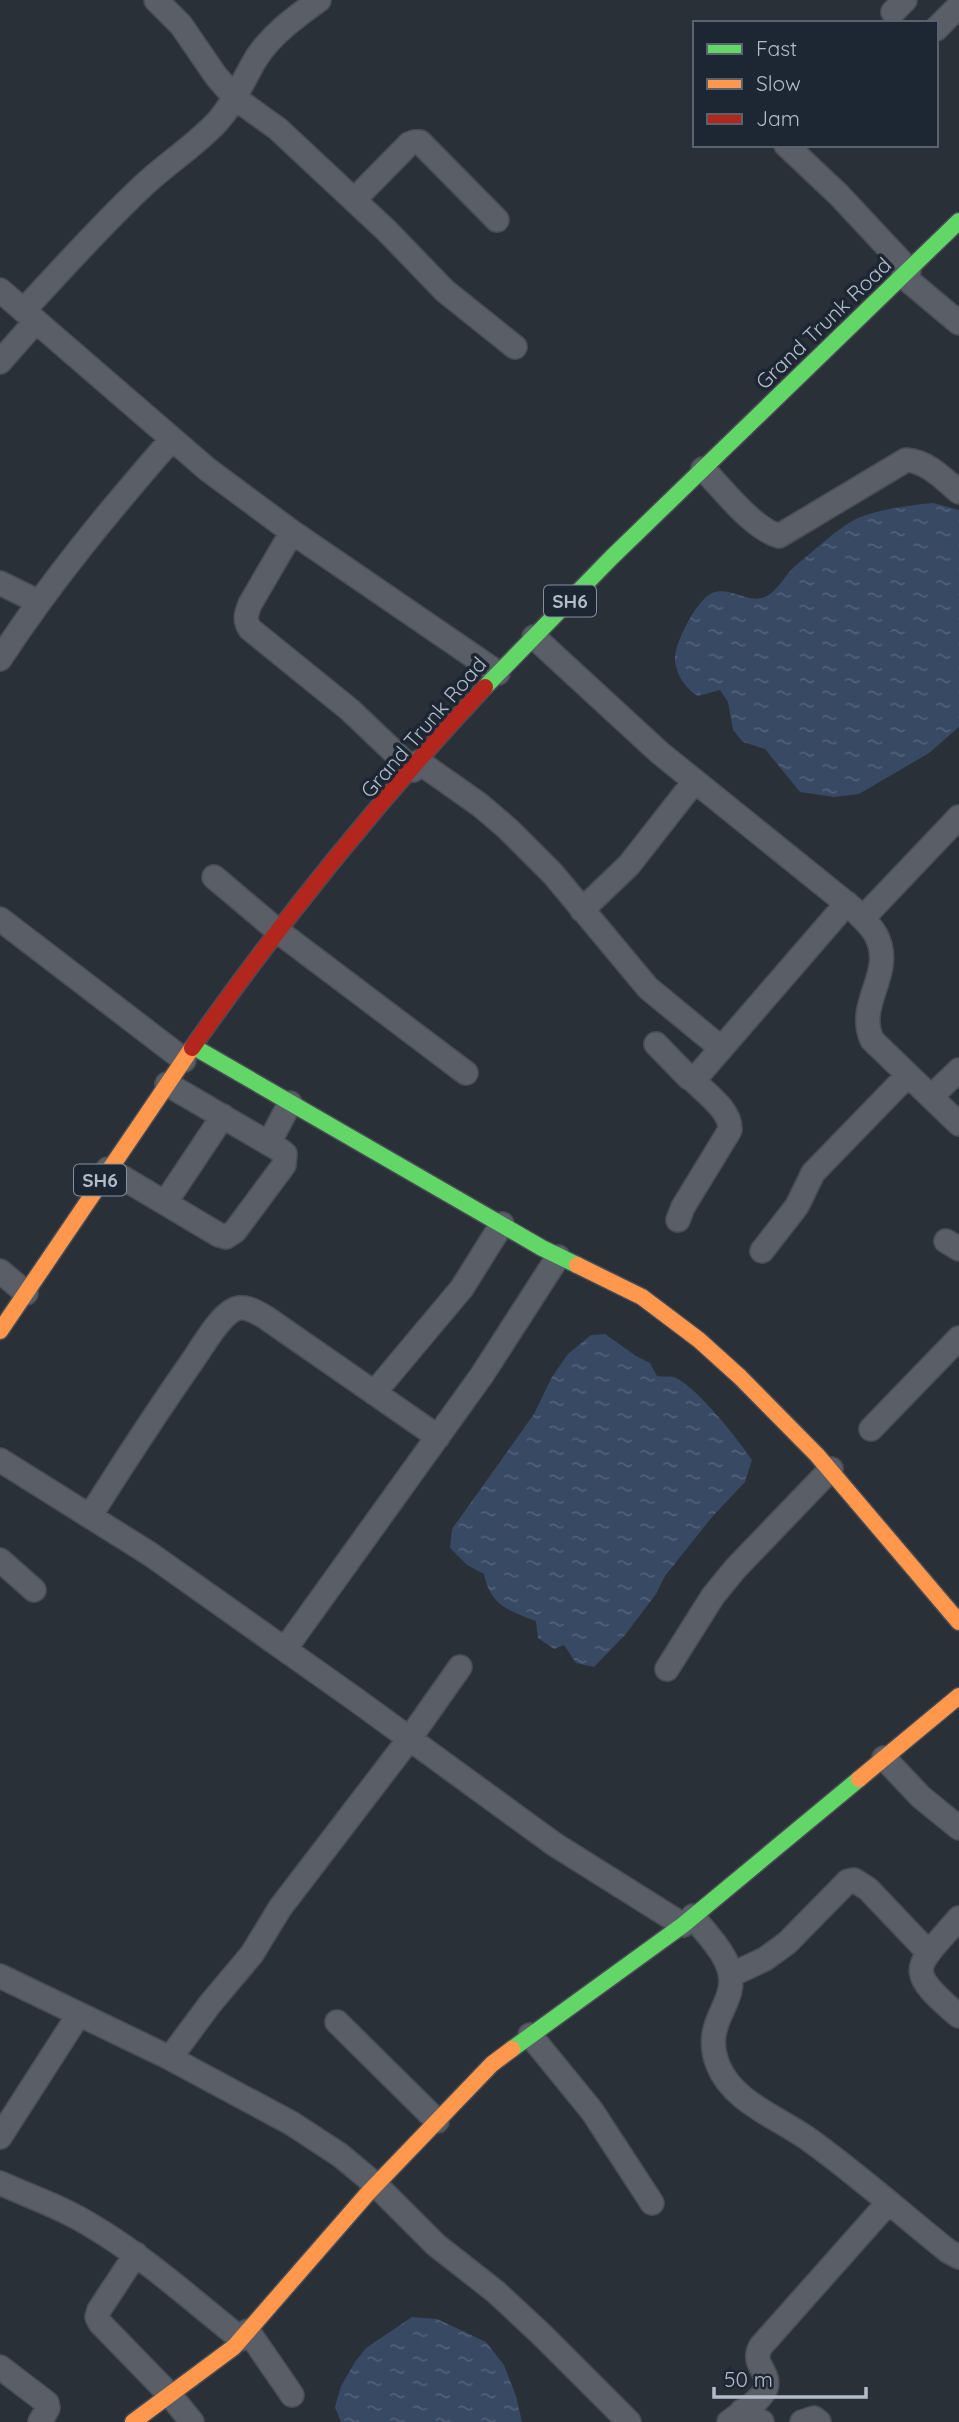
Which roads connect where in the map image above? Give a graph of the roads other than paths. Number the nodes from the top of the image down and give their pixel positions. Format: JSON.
{"nodes":[{"id":1,"x":156,"y":0,"type":"edge"},
{"id":2,"x":319,"y":0,"type":"edge"},
{"id":3,"x":959,"y":6,"type":"edge"},
{"id":4,"x":938,"y":27,"type":"edge"},
{"id":5,"x":235,"y":98,"type":"junction"},
{"id":6,"x":788,"y":147,"type":"edge"},
{"id":7,"x":354,"y":200,"type":"junction"},
{"id":8,"x":497,"y":220,"type":"dead end"},
{"id":9,"x":959,"y":221,"type":"edge"},
{"id":10,"x":906,"y":273,"type":"junction"},
{"id":11,"x":0,"y":290,"type":"edge"},
{"id":12,"x":30,"y":316,"type":"junction"},
{"id":13,"x":959,"y":323,"type":"edge"},
{"id":14,"x":515,"y":347,"type":"dead end"},
{"id":15,"x":0,"y":362,"type":"edge"},
{"id":16,"x":171,"y":440,"type":"junction"},
{"id":17,"x":703,"y":469,"type":"junction"},
{"id":18,"x":959,"y":492,"type":"edge"},
{"id":19,"x":292,"y":532,"type":"junction"},
{"id":20,"x":0,"y":583,"type":"edge"},
{"id":21,"x":39,"y":602,"type":"junction"},
{"id":22,"x":534,"y":637,"type":"junction"},
{"id":23,"x":0,"y":659,"type":"edge"},
{"id":24,"x":498,"y":673,"type":"junction"},
{"id":25,"x":416,"y":766,"type":"junction"},
{"id":26,"x":694,"y":782,"type":"junction"},
{"id":27,"x":959,"y":817,"type":"edge"},
{"id":28,"x":214,"y":877,"type":"dead end"},
{"id":29,"x":582,"y":910,"type":"junction"},
{"id":30,"x":855,"y":911,"type":"junction"},
{"id":31,"x":0,"y":919,"type":"edge"},
{"id":32,"x":279,"y":932,"type":"junction"},
{"id":33,"x":656,"y":1044,"type":"dead end"},
{"id":34,"x":721,"y":1048,"type":"junction"},
{"id":35,"x":189,"y":1054,"type":"junction"},
{"id":36,"x":959,"y":1070,"type":"edge"},
{"id":37,"x":466,"y":1073,"type":"dead end"},
{"id":38,"x":908,"y":1074,"type":"junction"},
{"id":39,"x":693,"y":1080,"type":"junction"},
{"id":40,"x":167,"y":1084,"type":"junction"},
{"id":41,"x":931,"y":1097,"type":"junction"},
{"id":42,"x":290,"y":1103,"type":"junction"},
{"id":43,"x":223,"y":1116,"type":"junction"},
{"id":44,"x":959,"y":1124,"type":"edge"},
{"id":45,"x":269,"y":1143,"type":"junction"},
{"id":46,"x":108,"y":1169,"type":"junction"},
{"id":47,"x":165,"y":1203,"type":"junction"},
{"id":48,"x":678,"y":1220,"type":"dead end"},
{"id":49,"x":502,"y":1224,"type":"junction"},
{"id":50,"x":762,"y":1251,"type":"dead end"},
{"id":51,"x":558,"y":1257,"type":"junction"},
{"id":52,"x":0,"y":1271,"type":"edge"},
{"id":53,"x":26,"y":1293,"type":"junction"},
{"id":54,"x":0,"y":1331,"type":"edge"},
{"id":55,"x":959,"y":1338,"type":"edge"},
{"id":56,"x":374,"y":1392,"type":"junction"},
{"id":57,"x":871,"y":1429,"type":"dead end"},
{"id":58,"x":438,"y":1437,"type":"junction"},
{"id":59,"x":0,"y":1460,"type":"edge"},
{"id":60,"x":831,"y":1469,"type":"junction"},
{"id":61,"x":90,"y":1516,"type":"junction"},
{"id":62,"x":0,"y":1560,"type":"edge"},
{"id":63,"x":34,"y":1590,"type":"dead end"},
{"id":64,"x":959,"y":1622,"type":"edge"},
{"id":65,"x":285,"y":1649,"type":"junction"},
{"id":66,"x":460,"y":1667,"type":"dead end"},
{"id":67,"x":667,"y":1670,"type":"dead end"},
{"id":68,"x":959,"y":1696,"type":"edge"},
{"id":69,"x":410,"y":1738,"type":"junction"},
{"id":70,"x":884,"y":1758,"type":"junction"},
{"id":71,"x":959,"y":1828,"type":"edge"},
{"id":72,"x":688,"y":1920,"type":"junction"},
{"id":73,"x":956,"y":1927,"type":"edge"},
{"id":74,"x":929,"y":1953,"type":"junction"},
{"id":75,"x":731,"y":1975,"type":"junction"},
{"id":76,"x":0,"y":1976,"type":"edge"},
{"id":77,"x":79,"y":2014,"type":"junction"},
{"id":78,"x":959,"y":2016,"type":"edge"},
{"id":79,"x":337,"y":2022,"type":"dead end"},
{"id":80,"x":530,"y":2035,"type":"junction"},
{"id":81,"x":170,"y":2059,"type":"junction"},
{"id":82,"x":437,"y":2121,"type":"junction"},
{"id":83,"x":0,"y":2137,"type":"edge"},
{"id":84,"x":0,"y":2183,"type":"edge"},
{"id":85,"x":376,"y":2185,"type":"junction"},
{"id":86,"x":652,"y":2203,"type":"dead end"},
{"id":87,"x":888,"y":2203,"type":"junction"},
{"id":88,"x":136,"y":2254,"type":"junction"},
{"id":89,"x":959,"y":2257,"type":"edge"},
{"id":90,"x":244,"y":2335,"type":"junction"},
{"id":91,"x":0,"y":2367,"type":"edge"},
{"id":92,"x":170,"y":2395,"type":"junction"},
{"id":93,"x":292,"y":2395,"type":"dead end"},
{"id":94,"x":744,"y":2418,"type":"edge"},
{"id":95,"x":40,"y":2422,"type":"edge"},
{"id":96,"x":133,"y":2422,"type":"edge"},
{"id":97,"x":192,"y":2422,"type":"edge"},
{"id":98,"x":629,"y":2422,"type":"edge"},
{"id":99,"x":802,"y":2422,"type":"edge"},
{"id":100,"x":819,"y":2422,"type":"edge"}],
"edges":[{"from":1,"to":5,"type":"street"},
{"from":2,"to":5,"type":"street"},
{"from":3,"to":4,"type":"street"},
{"from":5,"to":7,"type":"street"},
{"from":5,"to":12,"type":"street"},
{"from":6,"to":10,"type":"street"},
{"from":7,"to":8,"type":"street"},
{"from":7,"to":14,"type":"street"},
{"from":9,"to":10,"type":"street","name":"Grand Trunk Road","number":"SH6"},
{"from":10,"to":13,"type":"street"},
{"from":10,"to":17,"type":"street","name":"Grand Trunk Road","number":"SH6"},
{"from":11,"to":12,"type":"street"},
{"from":12,"to":15,"type":"street"},
{"from":12,"to":16,"type":"street"},
{"from":16,"to":19,"type":"street"},
{"from":16,"to":21,"type":"street"},
{"from":17,"to":18,"type":"street"},
{"from":17,"to":22,"type":"street","name":"Grand Trunk Road","number":"SH6"},
{"from":19,"to":24,"type":"street"},
{"from":19,"to":25,"type":"street"},
{"from":20,"to":21,"type":"street"},
{"from":21,"to":23,"type":"street"},
{"from":22,"to":24,"type":"street","name":"Grand Trunk Road","number":"SH6"},
{"from":22,"to":26,"type":"street"},
{"from":24,"to":25,"type":"street","name":"Grand Trunk Road","number":"SH6"},
{"from":25,"to":29,"type":"street"},
{"from":25,"to":32,"type":"street","name":"Grand Trunk Road","number":"SH6"},
{"from":26,"to":29,"type":"street"},
{"from":26,"to":30,"type":"street"},
{"from":27,"to":30,"type":"street"},
{"from":28,"to":32,"type":"street"},
{"from":29,"to":34,"type":"street"},
{"from":30,"to":34,"type":"street"},
{"from":30,"to":38,"type":"street"},
{"from":31,"to":35,"type":"street"},
{"from":32,"to":35,"type":"street","name":"Grand Trunk Road","number":"SH6"},
{"from":32,"to":37,"type":"street"},
{"from":33,"to":39,"type":"street"},
{"from":34,"to":39,"type":"street"},
{"from":35,"to":40,"type":"street","name":"Grand Trunk Road","number":"SH6"},
{"from":35,"to":42,"type":"street"},
{"from":36,"to":41,"type":"street"},
{"from":38,"to":41,"type":"street"},
{"from":38,"to":50,"type":"street"},
{"from":39,"to":48,"type":"street"},
{"from":40,"to":43,"type":"street"},
{"from":40,"to":46,"type":"street","name":"Grand Trunk Road","number":"SH6"},
{"from":41,"to":44,"type":"street"},
{"from":42,"to":45,"type":"street"},
{"from":42,"to":49,"type":"street"},
{"from":43,"to":45,"type":"street"},
{"from":43,"to":47,"type":"street"},
{"from":45,"to":47,"type":"street"},
{"from":46,"to":47,"type":"street"},
{"from":46,"to":53,"type":"street","name":"Grand Trunk Road","number":"SH6"},
{"from":49,"to":51,"type":"street"},
{"from":49,"to":56,"type":"street"},
{"from":51,"to":58,"type":"street"},
{"from":51,"to":60,"type":"street"},
{"from":52,"to":53,"type":"street"},
{"from":53,"to":54,"type":"street","name":"Grand Trunk Road","number":"SH6"},
{"from":55,"to":57,"type":"street"},
{"from":56,"to":58,"type":"street"},
{"from":56,"to":61,"type":"street"},
{"from":58,"to":65,"type":"street"},
{"from":59,"to":61,"type":"street"},
{"from":60,"to":64,"type":"street"},
{"from":60,"to":67,"type":"street"},
{"from":61,"to":65,"type":"street"},
{"from":62,"to":63,"type":"street"},
{"from":65,"to":69,"type":"street"},
{"from":66,"to":69,"type":"street"},
{"from":68,"to":70,"type":"street"},
{"from":69,"to":72,"type":"street"},
{"from":69,"to":81,"type":"street"},
{"from":70,"to":71,"type":"street"},
{"from":70,"to":72,"type":"street"},
{"from":72,"to":75,"type":"street"},
{"from":72,"to":80,"type":"street"},
{"from":73,"to":74,"type":"street"},
{"from":74,"to":75,"type":"street"},
{"from":74,"to":78,"type":"street"},
{"from":75,"to":87,"type":"street"},
{"from":76,"to":77,"type":"street"},
{"from":77,"to":81,"type":"street"},
{"from":77,"to":83,"type":"street"},
{"from":79,"to":82,"type":"street"},
{"from":80,"to":82,"type":"street"},
{"from":80,"to":86,"type":"street"},
{"from":81,"to":85,"type":"street"},
{"from":82,"to":85,"type":"street"},
{"from":84,"to":88,"type":"street"},
{"from":85,"to":90,"type":"street"},
{"from":85,"to":98,"type":"street"},
{"from":87,"to":89,"type":"street"},
{"from":87,"to":94,"type":"street"},
{"from":88,"to":90,"type":"street"},
{"from":88,"to":92,"type":"street"},
{"from":90,"to":92,"type":"street"},
{"from":90,"to":93,"type":"street"},
{"from":91,"to":95,"type":"street"},
{"from":92,"to":96,"type":"street"},
{"from":92,"to":97,"type":"street"},
{"from":99,"to":100,"type":"street"}]}
